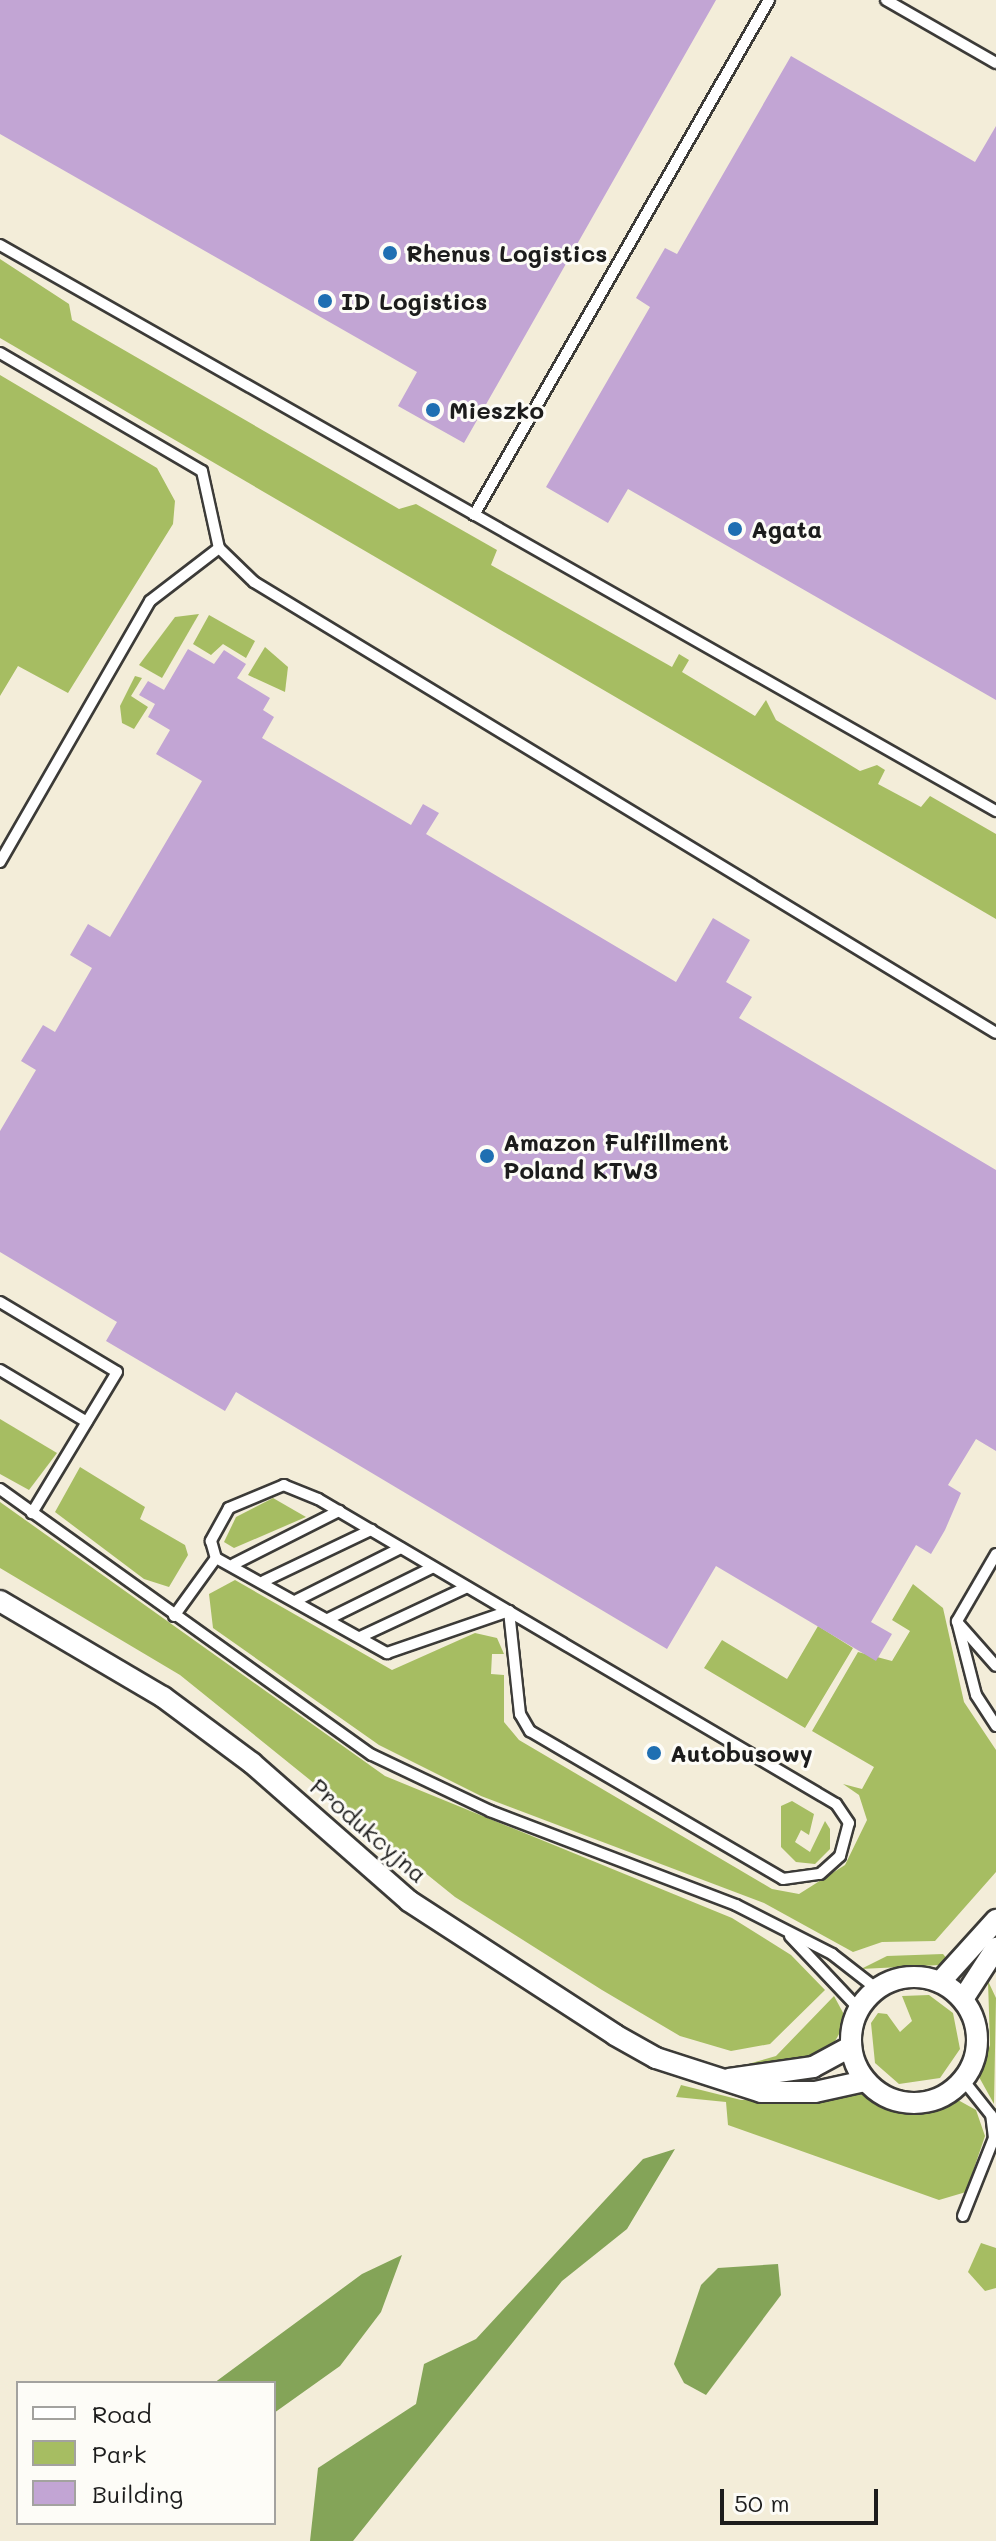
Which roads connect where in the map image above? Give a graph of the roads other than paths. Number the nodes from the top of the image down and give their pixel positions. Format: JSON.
{"nodes":[{"id":1,"x":769,"y":0,"type":"edge"},
{"id":2,"x":886,"y":0,"type":"edge"},
{"id":3,"x":996,"y":63,"type":"edge"},
{"id":4,"x":0,"y":245,"type":"edge"},
{"id":5,"x":0,"y":353,"type":"edge"},
{"id":6,"x":474,"y":515,"type":"junction"},
{"id":7,"x":219,"y":548,"type":"junction"},
{"id":8,"x":996,"y":811,"type":"edge"},
{"id":9,"x":0,"y":862,"type":"edge"},
{"id":10,"x":996,"y":1033,"type":"edge"},
{"id":11,"x":0,"y":1302,"type":"edge"},
{"id":12,"x":0,"y":1370,"type":"edge"},
{"id":13,"x":87,"y":1422,"type":"junction"},
{"id":14,"x":0,"y":1489,"type":"edge"},
{"id":15,"x":339,"y":1511,"type":"junction"},
{"id":16,"x":32,"y":1513,"type":"junction"},
{"id":17,"x":371,"y":1530,"type":"junction"},
{"id":18,"x":401,"y":1548,"type":"junction"},
{"id":19,"x":996,"y":1554,"type":"edge"},
{"id":20,"x":216,"y":1558,"type":"junction"},
{"id":21,"x":234,"y":1564,"type":"junction"},
{"id":22,"x":433,"y":1567,"type":"junction"},
{"id":23,"x":264,"y":1581,"type":"junction"},
{"id":24,"x":467,"y":1587,"type":"junction"},
{"id":25,"x":297,"y":1600,"type":"junction"},
{"id":26,"x":0,"y":1601,"type":"edge"},
{"id":27,"x":509,"y":1611,"type":"junction"},
{"id":28,"x":174,"y":1616,"type":"junction"},
{"id":29,"x":328,"y":1619,"type":"junction"},
{"id":30,"x":957,"y":1621,"type":"junction"},
{"id":31,"x":360,"y":1637,"type":"junction"},
{"id":32,"x":996,"y":1666,"type":"edge"},
{"id":33,"x":996,"y":1726,"type":"edge"},
{"id":34,"x":996,"y":1920,"type":"edge"},
{"id":35,"x":788,"y":1935,"type":"junction"},
{"id":36,"x":996,"y":1948,"type":"edge"},
{"id":37,"x":940,"y":1982,"type":"junction"},
{"id":38,"x":877,"y":1989,"type":"junction"},
{"id":39,"x":963,"y":1999,"type":"junction"},
{"id":40,"x":859,"y":2009,"type":"junction"},
{"id":41,"x":850,"y":2047,"type":"junction"},
{"id":42,"x":713,"y":2080,"type":"junction"},
{"id":43,"x":865,"y":2081,"type":"junction"},
{"id":44,"x":964,"y":2081,"type":"junction"},
{"id":45,"x":963,"y":2216,"type":"dead end"}],
"edges":[{"from":1,"to":6,"type":"lane"},
{"from":2,"to":3,"type":"lane"},
{"from":4,"to":6,"type":"lane"},
{"from":5,"to":7,"type":"lane"},
{"from":6,"to":8,"type":"lane"},
{"from":7,"to":9,"type":"lane"},
{"from":7,"to":10,"type":"lane"},
{"from":11,"to":13,"type":"lane"},
{"from":12,"to":13,"type":"lane"},
{"from":13,"to":16,"type":"lane"},
{"from":14,"to":16,"type":"lane"},
{"from":15,"to":17,"type":"lane"},
{"from":15,"to":20,"type":"lane"},
{"from":15,"to":21,"type":"lane"},
{"from":16,"to":28,"type":"lane"},
{"from":17,"to":18,"type":"lane"},
{"from":17,"to":23,"type":"lane"},
{"from":18,"to":22,"type":"lane"},
{"from":18,"to":25,"type":"lane"},
{"from":19,"to":30,"type":"lane"},
{"from":20,"to":21,"type":"lane"},
{"from":20,"to":28,"type":"lane"},
{"from":21,"to":23,"type":"lane"},
{"from":22,"to":24,"type":"lane"},
{"from":22,"to":29,"type":"lane"},
{"from":23,"to":25,"type":"lane"},
{"from":24,"to":27,"type":"lane"},
{"from":24,"to":31,"type":"lane"},
{"from":25,"to":29,"type":"lane"},
{"from":26,"to":42,"type":"street","name":"Produkcyjna"},
{"from":27,"to":27,"type":"lane"},
{"from":27,"to":31,"type":"lane"},
{"from":28,"to":35,"type":"lane"},
{"from":29,"to":31,"type":"lane"},
{"from":30,"to":32,"type":"lane"},
{"from":30,"to":33,"type":"lane"},
{"from":34,"to":37,"type":"street"},
{"from":35,"to":38,"type":"lane"},
{"from":35,"to":40,"type":"lane"},
{"from":36,"to":39,"type":"street"},
{"from":37,"to":38,"type":"street"},
{"from":37,"to":39,"type":"street"},
{"from":38,"to":40,"type":"street"},
{"from":39,"to":44,"type":"street"},
{"from":40,"to":41,"type":"street"},
{"from":41,"to":42,"type":"street","name":"Produkcyjna"},
{"from":41,"to":43,"type":"street"},
{"from":42,"to":43,"type":"street","name":"Produkcyjna"},
{"from":43,"to":44,"type":"street"},
{"from":44,"to":45,"type":"lane"}]}
